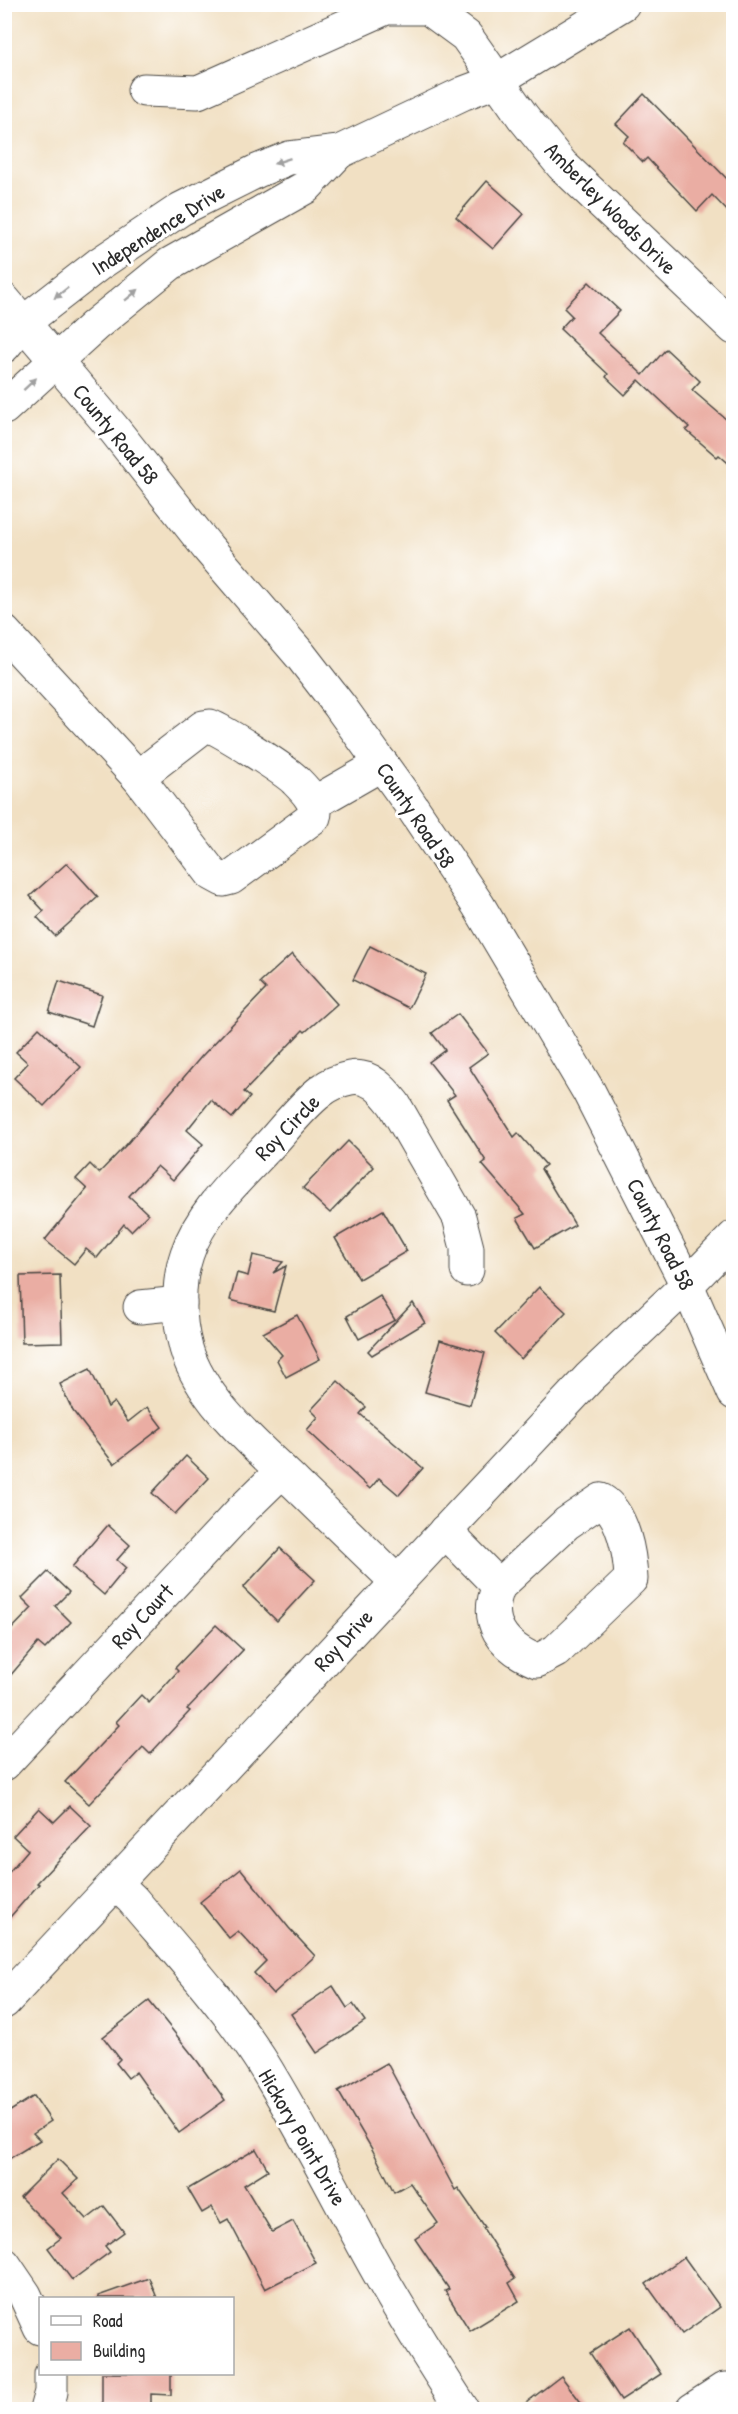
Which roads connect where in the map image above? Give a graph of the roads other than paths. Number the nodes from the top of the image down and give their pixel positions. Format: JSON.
{"nodes":[{"id":1,"x":623,"y":4,"type":"edge"},
{"id":2,"x":496,"y":81,"type":"junction"},
{"id":3,"x":144,"y":90,"type":"dead end"},
{"id":4,"x":339,"y":152,"type":"junction"},
{"id":5,"x":11,"y":323,"type":"edge"},
{"id":6,"x":734,"y":328,"type":"edge"},
{"id":7,"x":55,"y":360,"type":"junction"},
{"id":8,"x":4,"y":408,"type":"edge"},
{"id":9,"x":4,"y":632,"type":"edge"},
{"id":10,"x":382,"y":764,"type":"junction"},
{"id":11,"x":138,"y":777,"type":"junction"},
{"id":12,"x":314,"y":804,"type":"junction"},
{"id":13,"x":734,"y":1237,"type":"edge"},
{"id":14,"x":467,"y":1269,"type":"dead end"},
{"id":15,"x":687,"y":1285,"type":"junction"},
{"id":16,"x":180,"y":1303,"type":"junction"},
{"id":17,"x":140,"y":1306,"type":"dead end"},
{"id":18,"x":734,"y":1393,"type":"edge"},
{"id":19,"x":282,"y":1471,"type":"junction"},
{"id":20,"x":445,"y":1531,"type":"junction"},
{"id":21,"x":397,"y":1582,"type":"junction"},
{"id":22,"x":499,"y":1586,"type":"junction"},
{"id":23,"x":4,"y":1764,"type":"edge"},
{"id":24,"x":116,"y":1884,"type":"junction"},
{"id":25,"x":4,"y":2002,"type":"edge"},
{"id":26,"x":4,"y":2264,"type":"edge"},
{"id":27,"x":39,"y":2326,"type":"edge"},
{"id":28,"x":51,"y":2375,"type":"edge"},
{"id":29,"x":734,"y":2389,"type":"edge"},
{"id":30,"x":46,"y":2409,"type":"edge"},
{"id":31,"x":463,"y":2409,"type":"edge"},
{"id":32,"x":692,"y":2409,"type":"edge"}],
"edges":[{"from":1,"to":2,"type":"street","name":"Independence Drive"},
{"from":2,"to":3,"type":"street","name":"Amberley Woods Drive"},
{"from":2,"to":4,"type":"street","name":"Independence Drive"},
{"from":2,"to":6,"type":"street","name":"Amberley Woods Drive"},
{"from":4,"to":5,"type":"street","name":"Independence Drive","one_way":true},
{"from":7,"to":4,"type":"street","name":"Independence Drive","one_way":true},
{"from":5,"to":7,"type":"street","name":"County Road 58"},
{"from":8,"to":7,"type":"street","name":"Independence Drive","one_way":true},
{"from":7,"to":10,"type":"street","name":"County Road 58"},
{"from":9,"to":11,"type":"street"},
{"from":10,"to":12,"type":"street"},
{"from":10,"to":15,"type":"street","name":"County Road 58"},
{"from":11,"to":12,"type":"street"},
{"from":11,"to":12,"type":"street"},
{"from":13,"to":15,"type":"street","name":"Roy Drive"},
{"from":14,"to":16,"type":"street","name":"Roy Circle"},
{"from":15,"to":18,"type":"street","name":"County Road 58"},
{"from":15,"to":20,"type":"street","name":"Roy Drive"},
{"from":16,"to":17,"type":"street"},
{"from":16,"to":19,"type":"street","name":"Roy Circle"},
{"from":19,"to":21,"type":"street","name":"Roy Circle"},
{"from":19,"to":23,"type":"street","name":"Roy Court"},
{"from":20,"to":21,"type":"street","name":"Roy Drive"},
{"from":20,"to":22,"type":"street"},
{"from":21,"to":24,"type":"street","name":"Roy Drive"},
{"from":22,"to":22,"type":"street"},
{"from":24,"to":25,"type":"street","name":"Roy Drive"},
{"from":24,"to":31,"type":"street","name":"Hickory Point Drive"},
{"from":26,"to":27,"type":"street"},
{"from":28,"to":30,"type":"street"},
{"from":29,"to":32,"type":"street"}]}
